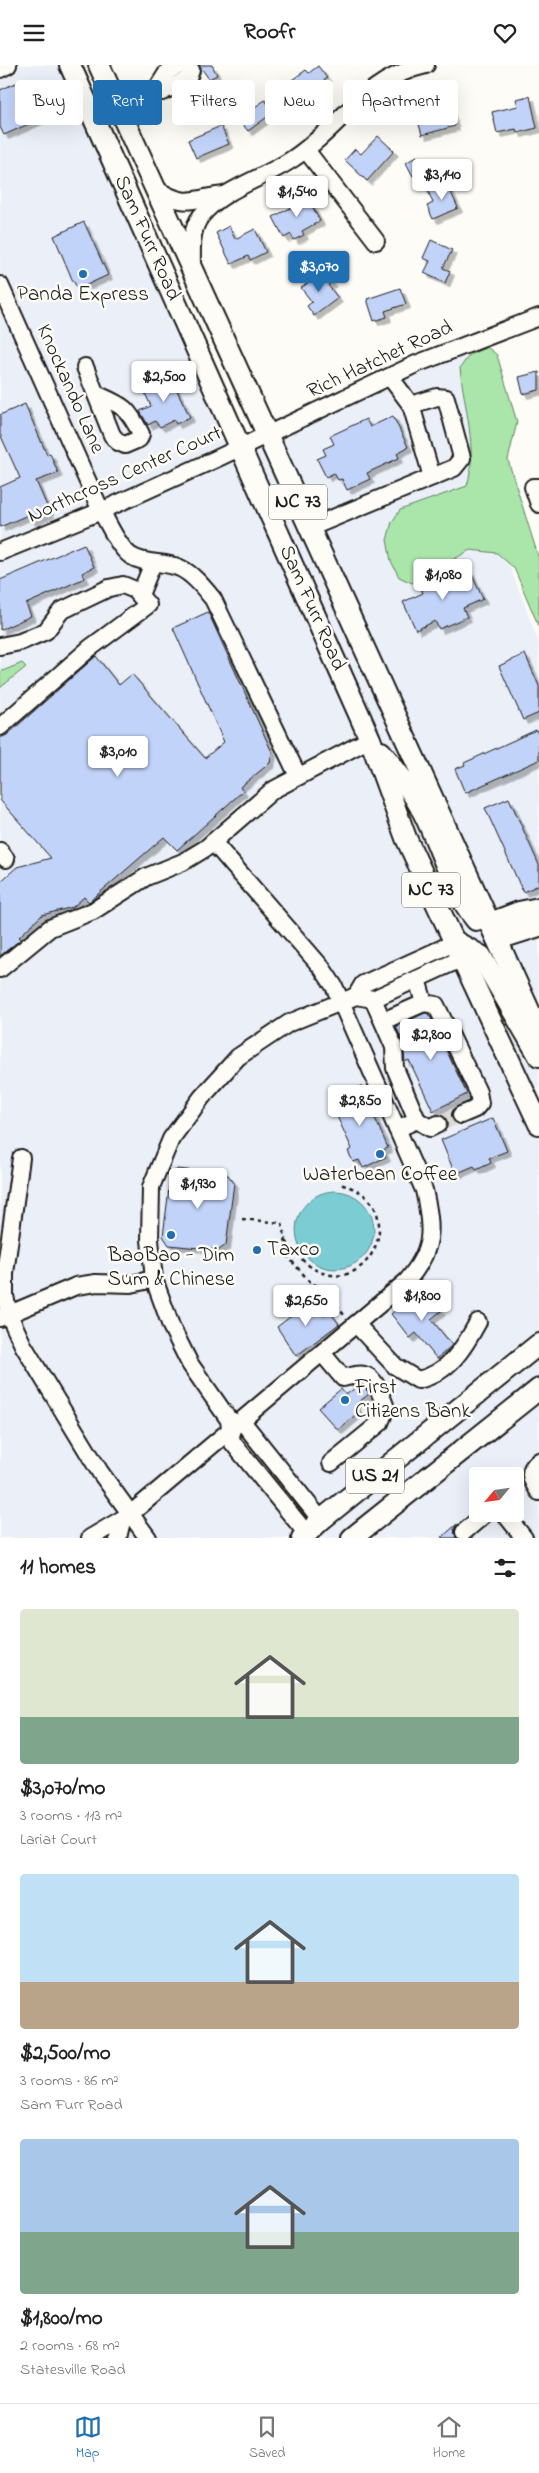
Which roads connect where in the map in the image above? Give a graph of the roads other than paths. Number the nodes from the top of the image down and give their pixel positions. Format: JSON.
{"nodes":[{"id":1,"x":8,"y":65,"type":"edge"},
{"id":2,"x":70,"y":65,"type":"edge"},
{"id":3,"x":99,"y":65,"type":"edge"},
{"id":4,"x":180,"y":65,"type":"edge"},
{"id":5,"x":186,"y":65,"type":"edge"},
{"id":6,"x":426,"y":65,"type":"edge"},
{"id":7,"x":0,"y":69,"type":"edge"},
{"id":8,"x":106,"y":80,"type":"edge"},
{"id":9,"x":162,"y":80,"type":"edge"},
{"id":10,"x":162,"y":92,"type":"edge"},
{"id":11,"x":126,"y":125,"type":"edge"},
{"id":12,"x":306,"y":150,"type":"junction"},
{"id":13,"x":156,"y":189,"type":"junction"},
{"id":14,"x":225,"y":195,"type":"junction"},
{"id":15,"x":376,"y":241,"type":"dead end"},
{"id":16,"x":192,"y":269,"type":"junction"},
{"id":17,"x":0,"y":285,"type":"edge"},
{"id":18,"x":539,"y":317,"type":"edge"},
{"id":19,"x":85,"y":367,"type":"dead end"},
{"id":20,"x":390,"y":377,"type":"junction"},
{"id":21,"x":96,"y":393,"type":"dead end"},
{"id":22,"x":411,"y":405,"type":"junction"},
{"id":23,"x":267,"y":435,"type":"junction"},
{"id":24,"x":240,"y":448,"type":"junction"},
{"id":25,"x":432,"y":477,"type":"junction"},
{"id":26,"x":539,"y":487,"type":"edge"},
{"id":27,"x":539,"y":504,"type":"edge"},
{"id":28,"x":101,"y":511,"type":"junction"},
{"id":29,"x":309,"y":528,"type":"junction"},
{"id":30,"x":0,"y":552,"type":"edge"},
{"id":31,"x":153,"y":563,"type":"junction"},
{"id":32,"x":140,"y":595,"type":"junction"},
{"id":33,"x":0,"y":646,"type":"edge"},
{"id":34,"x":0,"y":727,"type":"edge"},
{"id":35,"x":370,"y":739,"type":"junction"},
{"id":36,"x":298,"y":776,"type":"junction"},
{"id":37,"x":213,"y":841,"type":"junction"},
{"id":38,"x":539,"y":907,"type":"edge"},
{"id":39,"x":539,"y":926,"type":"edge"},
{"id":40,"x":494,"y":931,"type":"junction"},
{"id":41,"x":460,"y":950,"type":"junction"},
{"id":42,"x":0,"y":969,"type":"edge"},
{"id":43,"x":418,"y":979,"type":"junction"},
{"id":44,"x":356,"y":996,"type":"junction"},
{"id":45,"x":374,"y":999,"type":"junction"},
{"id":46,"x":340,"y":1002,"type":"junction"},
{"id":47,"x":424,"y":1003,"type":"junction"},
{"id":48,"x":383,"y":1021,"type":"junction"},
{"id":49,"x":539,"y":1032,"type":"edge"},
{"id":50,"x":539,"y":1056,"type":"edge"},
{"id":51,"x":395,"y":1068,"type":"junction"},
{"id":52,"x":374,"y":1078,"type":"junction"},
{"id":53,"x":461,"y":1115,"type":"tunnel mouth"},
{"id":54,"x":417,"y":1120,"type":"junction"},
{"id":55,"x":438,"y":1124,"type":"tunnel mouth"},
{"id":56,"x":539,"y":1124,"type":"edge"},
{"id":57,"x":397,"y":1129,"type":"junction"},
{"id":58,"x":21,"y":1158,"type":"dead end"},
{"id":59,"x":154,"y":1279,"type":"junction"},
{"id":60,"x":4,"y":1317,"type":"edge"},
{"id":61,"x":478,"y":1322,"type":"dead end"},
{"id":62,"x":355,"y":1325,"type":"junction"},
{"id":63,"x":539,"y":1344,"type":"edge"},
{"id":64,"x":322,"y":1353,"type":"junction"},
{"id":65,"x":539,"y":1389,"type":"edge"},
{"id":66,"x":233,"y":1424,"type":"junction"},
{"id":67,"x":539,"y":1461,"type":"edge"},
{"id":68,"x":331,"y":1463,"type":"dead end"},
{"id":69,"x":539,"y":1492,"type":"edge"},
{"id":70,"x":129,"y":1515,"type":"junction"},
{"id":71,"x":474,"y":1523,"type":"edge"},
{"id":72,"x":512,"y":1523,"type":"edge"},
{"id":73,"x":522,"y":1523,"type":"edge"},
{"id":74,"x":464,"y":1532,"type":"dead end"},
{"id":75,"x":314,"y":1533,"type":"edge"},
{"id":76,"x":90,"y":1538,"type":"edge"},
{"id":77,"x":118,"y":1538,"type":"edge"},
{"id":78,"x":148,"y":1538,"type":"edge"},
{"id":79,"x":352,"y":1538,"type":"edge"},
{"id":80,"x":524,"y":1538,"type":"edge"},
{"id":81,"x":533,"y":1538,"type":"edge"}],
"edges":[{"from":1,"to":7,"type":"street"},
{"from":2,"to":24,"type":"main road","name":"Sam Furr Road","number":"NC 73"},
{"from":3,"to":8,"type":"main road","name":"Sam Furr Road","number":"NC 73"},
{"from":4,"to":9,"type":"street"},
{"from":5,"to":10,"type":"street"},
{"from":6,"to":12,"type":"street"},
{"from":11,"to":13,"type":"main road","name":"Sam Furr Road","number":"NC 73"},
{"from":12,"to":14,"type":"street"},
{"from":12,"to":15,"type":"street"},
{"from":13,"to":14,"type":"street"},
{"from":13,"to":16,"type":"main road","name":"Sam Furr Road","number":"NC 73"},
{"from":14,"to":16,"type":"street"},
{"from":16,"to":23,"type":"main road","name":"Sam Furr Road","number":"NC 73"},
{"from":17,"to":28,"type":"street","name":"Knockando Lane"},
{"from":18,"to":20,"type":"street","name":"Rich Hatchet Road"},
{"from":19,"to":21,"type":"street"},
{"from":20,"to":22,"type":"street"},
{"from":20,"to":23,"type":"street","name":"Rich Hatchet Road"},
{"from":22,"to":25,"type":"street"},
{"from":22,"to":25,"type":"street"},
{"from":23,"to":24,"type":"street","name":"Rich Hatchet Road"},
{"from":23,"to":29,"type":"main road","name":"Sam Furr Road","number":"NC 73"},
{"from":24,"to":28,"type":"street","name":"Northcross Center Court"},
{"from":24,"to":35,"type":"main road","name":"Sam Furr Road","number":"NC 73"},
{"from":25,"to":29,"type":"street"},
{"from":26,"to":27,"type":"street"},
{"from":28,"to":30,"type":"street","name":"Northcross Center Court"},
{"from":28,"to":31,"type":"street","name":"Knockando Lane"},
{"from":29,"to":40,"type":"main road","name":"Sam Furr Road","number":"NC 73"},
{"from":31,"to":32,"type":"street"},
{"from":31,"to":36,"type":"street","name":"Knockando Lane"},
{"from":32,"to":33,"type":"street"},
{"from":32,"to":34,"type":"street"},
{"from":35,"to":36,"type":"street"},
{"from":35,"to":40,"type":"main road"},
{"from":35,"to":41,"type":"main road","name":"Sam Furr Road","number":"NC 73"},
{"from":36,"to":37,"type":"street"},
{"from":37,"to":42,"type":"street"},
{"from":37,"to":46,"type":"street"},
{"from":38,"to":40,"type":"main road"},
{"from":39,"to":40,"type":"main road"},
{"from":40,"to":49,"type":"main road","name":"Sam Furr Road","number":"NC 73"},
{"from":41,"to":43,"type":"street"},
{"from":41,"to":44,"type":"street"},
{"from":41,"to":50,"type":"main road"},
{"from":41,"to":56,"type":"main road","name":"Sam Furr Road","number":"NC 73"},
{"from":43,"to":45,"type":"street"},
{"from":43,"to":47,"type":"street"},
{"from":44,"to":45,"type":"street"},
{"from":44,"to":46,"type":"street"},
{"from":45,"to":48,"type":"street"},
{"from":46,"to":52,"type":"street"},
{"from":46,"to":59,"type":"street"},
{"from":47,"to":48,"type":"street"},
{"from":47,"to":53,"type":"street"},
{"from":48,"to":51,"type":"street"},
{"from":51,"to":52,"type":"street"},
{"from":51,"to":54,"type":"street"},
{"from":52,"to":57,"type":"street"},
{"from":54,"to":55,"type":"street"},
{"from":54,"to":57,"type":"street"},
{"from":57,"to":62,"type":"street"},
{"from":58,"to":60,"type":"street"},
{"from":59,"to":60,"type":"street"},
{"from":59,"to":66,"type":"street"},
{"from":60,"to":70,"type":"street"},
{"from":61,"to":62,"type":"street"},
{"from":62,"to":64,"type":"street"},
{"from":63,"to":75,"type":"main road","number":"US 21"},
{"from":64,"to":66,"type":"street"},
{"from":64,"to":68,"type":"street"},
{"from":65,"to":79,"type":"main road","number":"US 21"},
{"from":66,"to":70,"type":"street"},
{"from":66,"to":75,"type":"street"},
{"from":67,"to":69,"type":"street"},
{"from":70,"to":76,"type":"street"},
{"from":70,"to":77,"type":"street"},
{"from":70,"to":78,"type":"street"},
{"from":71,"to":74,"type":"street"},
{"from":72,"to":80,"type":"street"},
{"from":73,"to":81,"type":"street"}]}
